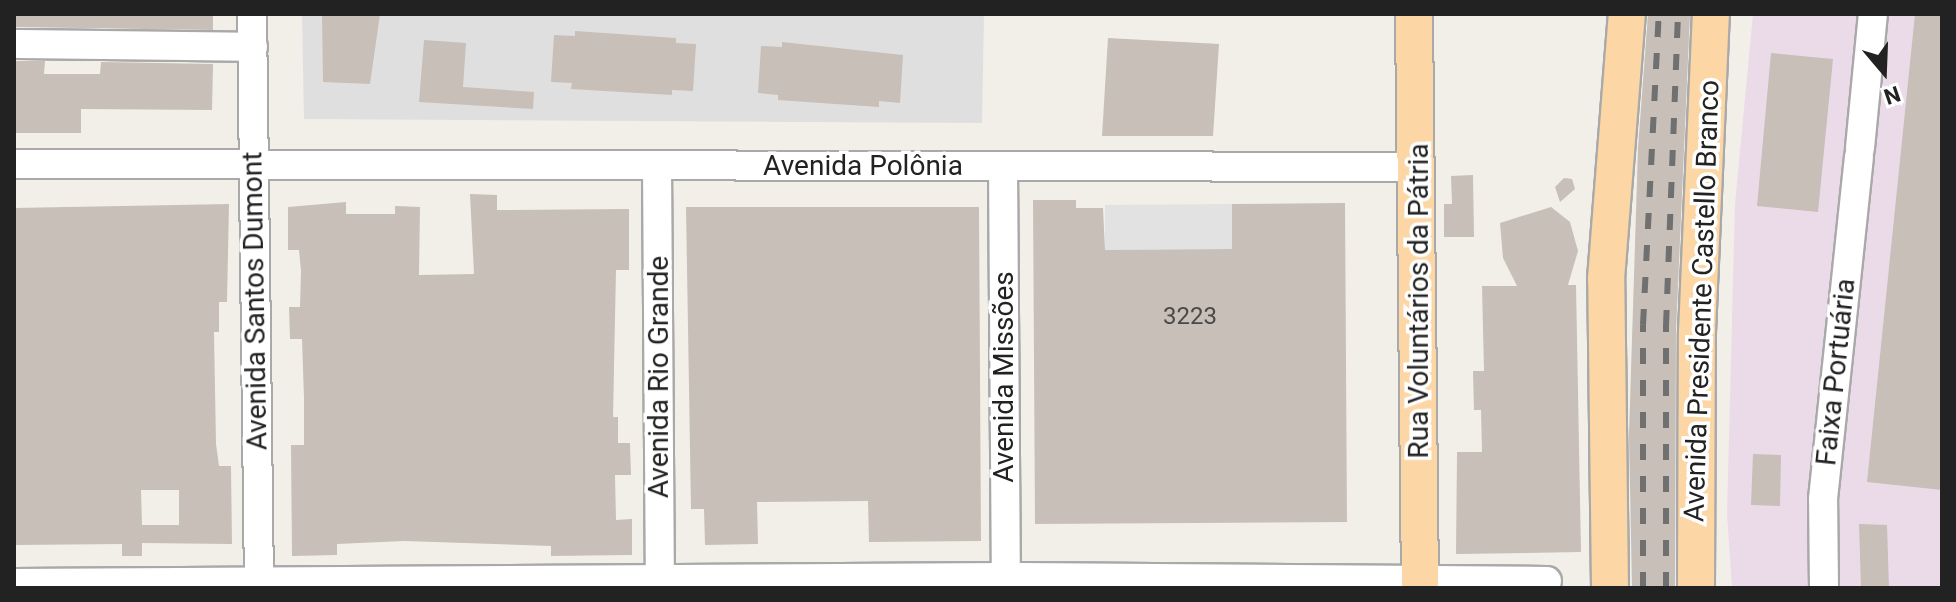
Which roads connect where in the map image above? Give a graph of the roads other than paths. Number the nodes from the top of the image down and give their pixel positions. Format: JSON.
{"nodes":[{"id":1,"x":252,"y":14,"type":"edge"},
{"id":2,"x":1414,"y":14,"type":"edge"},
{"id":3,"x":1627,"y":14,"type":"edge"},
{"id":4,"x":1711,"y":14,"type":"edge"},
{"id":5,"x":1873,"y":14,"type":"edge"},
{"id":6,"x":14,"y":44,"type":"edge"},
{"id":7,"x":253,"y":47,"type":"junction"},
{"id":8,"x":253,"y":114,"type":"junction"},
{"id":9,"x":14,"y":164,"type":"edge"},
{"id":10,"x":254,"y":164,"type":"junction"},
{"id":11,"x":307,"y":164,"type":"junction"},
{"id":12,"x":657,"y":165,"type":"junction"},
{"id":13,"x":1003,"y":166,"type":"junction"},
{"id":14,"x":1419,"y":167,"type":"junction"},
{"id":15,"x":1547,"y":581,"type":"dead end"},
{"id":16,"x":1006,"y":582,"type":"edge"},
{"id":17,"x":14,"y":583,"type":"edge"},
{"id":18,"x":660,"y":584,"type":"edge"},
{"id":19,"x":1420,"y":585,"type":"edge"},
{"id":20,"x":259,"y":586,"type":"edge"},
{"id":21,"x":1610,"y":588,"type":"edge"},
{"id":22,"x":1696,"y":588,"type":"edge"},
{"id":23,"x":1824,"y":588,"type":"edge"}],
"edges":[{"from":1,"to":7,"type":"street","name":"Avenida Santos Dumont"},
{"from":2,"to":14,"type":"main road","name":"Rua Voluntários da Pátria"},
{"from":3,"to":21,"type":"main road"},
{"from":4,"to":22,"type":"main road","name":"Avenida Presidente Castello Branco"},
{"from":5,"to":23,"type":"street","name":"Faixa Portuária"},
{"from":6,"to":7,"type":"street"},
{"from":7,"to":8,"type":"street","name":"Avenida Santos Dumont"},
{"from":8,"to":10,"type":"street","name":"Avenida Santos Dumont"},
{"from":8,"to":11,"type":"street"},
{"from":9,"to":10,"type":"street","name":"Avenida Polônia"},
{"from":10,"to":11,"type":"street","name":"Avenida Polônia"},
{"from":10,"to":20,"type":"street","name":"Avenida Santos Dumont"},
{"from":11,"to":12,"type":"street","name":"Avenida Polônia"},
{"from":12,"to":13,"type":"street","name":"Avenida Polônia"},
{"from":12,"to":18,"type":"street","name":"Avenida Rio Grande"},
{"from":13,"to":14,"type":"street","name":"Avenida Polônia"},
{"from":13,"to":16,"type":"street","name":"Avenida Missões"},
{"from":14,"to":19,"type":"main road","name":"Rua Voluntários da Pátria"},
{"from":15,"to":19,"type":"street"},
{"from":16,"to":18,"type":"street"},
{"from":16,"to":19,"type":"street"},
{"from":17,"to":20,"type":"street"},
{"from":18,"to":20,"type":"street"}]}
